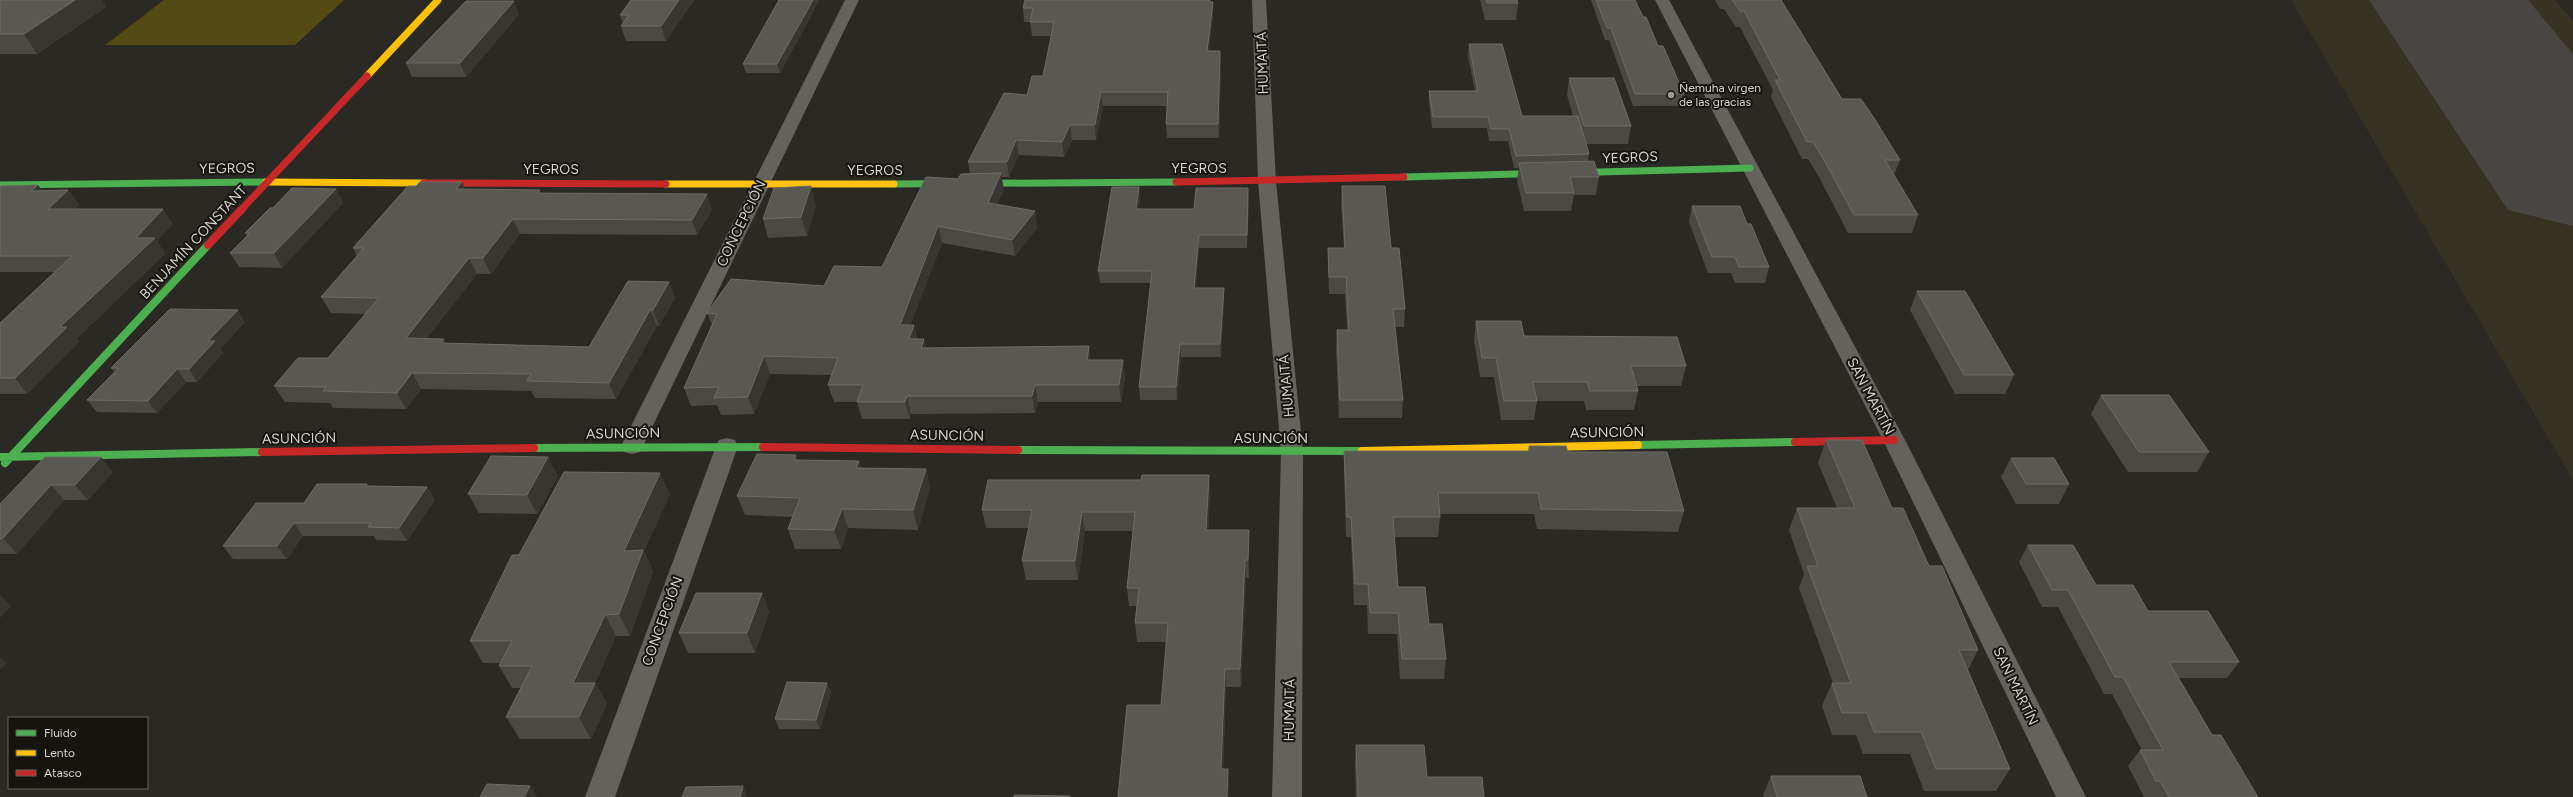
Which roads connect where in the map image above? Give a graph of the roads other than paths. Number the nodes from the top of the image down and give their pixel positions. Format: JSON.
{"nodes":[{"id":1,"x":438,"y":0,"type":"edge"},
{"id":2,"x":852,"y":0,"type":"edge"},
{"id":3,"x":1259,"y":0,"type":"edge"},
{"id":4,"x":1662,"y":0,"type":"edge"},
{"id":5,"x":1750,"y":168,"type":"junction"},
{"id":6,"x":1267,"y":181,"type":"junction"},
{"id":7,"x":269,"y":182,"type":"junction"},
{"id":8,"x":0,"y":185,"type":"edge"},
{"id":9,"x":760,"y":185,"type":"junction"},
{"id":10,"x":1894,"y":440,"type":"junction"},
{"id":11,"x":632,"y":446,"type":"junction"},
{"id":12,"x":727,"y":446,"type":"junction"},
{"id":13,"x":1292,"y":452,"type":"junction"},
{"id":14,"x":0,"y":457,"type":"edge"},
{"id":15,"x":10,"y":457,"type":"junction"},
{"id":16,"x":0,"y":468,"type":"edge"},
{"id":17,"x":600,"y":797,"type":"edge"},
{"id":18,"x":1287,"y":797,"type":"edge"},
{"id":19,"x":2071,"y":797,"type":"edge"}],
"edges":[{"from":1,"to":7,"type":"street","name":"BENJAMÍN CONSTANT"},
{"from":2,"to":9,"type":"street","name":"CONCEPCIÓN"},
{"from":3,"to":6,"type":"street","name":"HUMAITÁ"},
{"from":4,"to":5,"type":"street","name":"SAN MARTÍN"},
{"from":5,"to":6,"type":"street","name":"YEGROS"},
{"from":5,"to":10,"type":"street","name":"SAN MARTÍN"},
{"from":6,"to":9,"type":"street","name":"YEGROS"},
{"from":6,"to":13,"type":"street","name":"HUMAITÁ"},
{"from":7,"to":8,"type":"street","name":"YEGROS"},
{"from":7,"to":9,"type":"street","name":"YEGROS"},
{"from":7,"to":15,"type":"street","name":"BENJAMÍN CONSTANT"},
{"from":9,"to":11,"type":"street","name":"CONCEPCIÓN"},
{"from":10,"to":13,"type":"street","name":"ASUNCIÓN"},
{"from":10,"to":19,"type":"street","name":"SAN MARTÍN"},
{"from":11,"to":12,"type":"street","name":"ASUNCIÓN"},
{"from":11,"to":15,"type":"street","name":"ASUNCIÓN"},
{"from":12,"to":13,"type":"street","name":"ASUNCIÓN"},
{"from":12,"to":17,"type":"street","name":"CONCEPCIÓN"},
{"from":13,"to":18,"type":"street","name":"HUMAITÁ"},
{"from":14,"to":15,"type":"street","name":"ASUNCIÓN"},
{"from":15,"to":16,"type":"street","name":"BENJAMÍN CONSTANT"}]}
